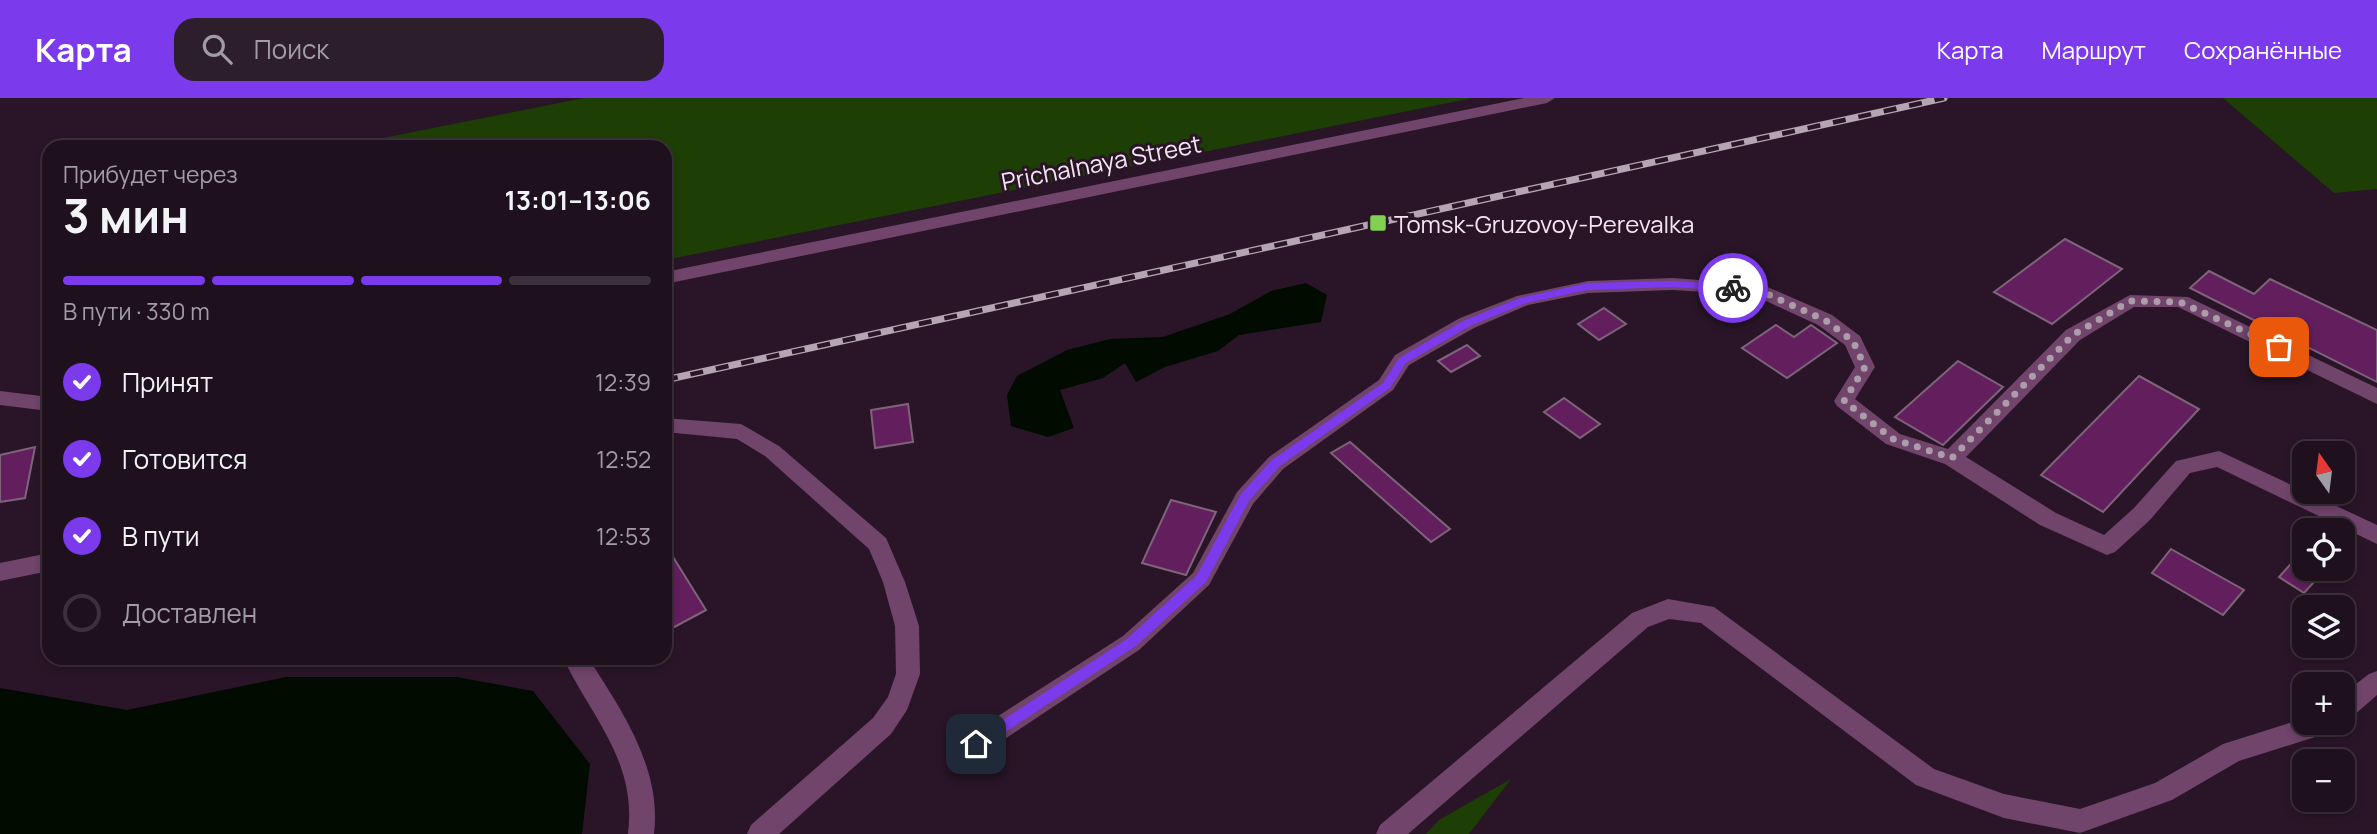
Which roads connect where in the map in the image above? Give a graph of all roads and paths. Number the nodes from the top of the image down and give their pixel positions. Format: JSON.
{"nodes":[{"id":1,"x":1547,"y":98,"type":"edge"},
{"id":2,"x":672,"y":277,"type":"edge"},
{"id":3,"x":2377,"y":397,"type":"edge"},
{"id":4,"x":0,"y":398,"type":"edge"},
{"id":5,"x":42,"y":403,"type":"edge"},
{"id":6,"x":42,"y":405,"type":"edge"},
{"id":7,"x":0,"y":414,"type":"edge"},
{"id":8,"x":672,"y":426,"type":"edge"},
{"id":9,"x":1952,"y":458,"type":"junction"},
{"id":10,"x":2377,"y":535,"type":"edge"},
{"id":11,"x":42,"y":563,"type":"edge"},
{"id":12,"x":0,"y":572,"type":"edge"},
{"id":13,"x":579,"y":665,"type":"edge"},
{"id":14,"x":2377,"y":683,"type":"edge"},
{"id":15,"x":2377,"y":692,"type":"edge"},
{"id":16,"x":2355,"y":700,"type":"edge"},
{"id":17,"x":2292,"y":733,"type":"edge"},
{"id":18,"x":976,"y":744,"type":"dead end"},
{"id":19,"x":642,"y":834,"type":"edge"},
{"id":20,"x":761,"y":834,"type":"edge"},
{"id":21,"x":1389,"y":834,"type":"edge"}],
"edges":[{"from":1,"to":2,"type":"street","name":"Prichalnaya Street"},
{"from":3,"to":9,"type":"street"},
{"from":4,"to":5,"type":"street"},
{"from":6,"to":7,"type":"street"},
{"from":8,"to":20,"type":"street"},
{"from":9,"to":10,"type":"street"},
{"from":9,"to":18,"type":"street"},
{"from":11,"to":12,"type":"street"},
{"from":13,"to":19,"type":"street"},
{"from":14,"to":15,"type":"street"},
{"from":14,"to":16,"type":"street"},
{"from":17,"to":21,"type":"street"}]}
